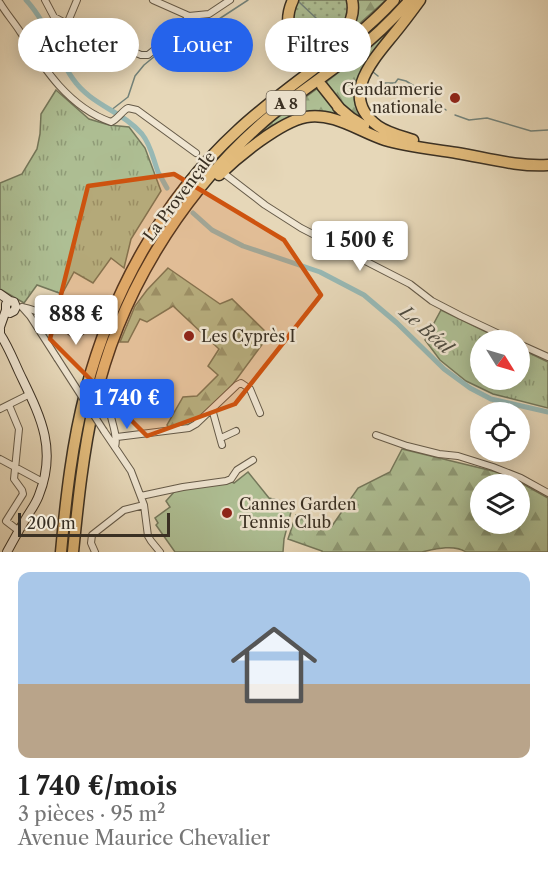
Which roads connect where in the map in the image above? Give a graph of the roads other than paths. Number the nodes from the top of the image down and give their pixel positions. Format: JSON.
{"nodes":[{"id":1,"x":45,"y":0,"type":"edge"},
{"id":2,"x":77,"y":0,"type":"edge"},
{"id":3,"x":153,"y":0,"type":"edge"},
{"id":4,"x":230,"y":0,"type":"edge"},
{"id":5,"x":293,"y":0,"type":"edge"},
{"id":6,"x":351,"y":0,"type":"edge"},
{"id":7,"x":394,"y":0,"type":"edge"},
{"id":8,"x":410,"y":0,"type":"edge"},
{"id":9,"x":420,"y":0,"type":"edge"},
{"id":10,"x":0,"y":3,"type":"edge"},
{"id":11,"x":189,"y":16,"type":"junction"},
{"id":12,"x":57,"y":18,"type":"edge"},
{"id":13,"x":70,"y":18,"type":"edge"},
{"id":14,"x":288,"y":18,"type":"edge"},
{"id":15,"x":139,"y":54,"type":"edge"},
{"id":16,"x":322,"y":86,"type":"dead end"},
{"id":17,"x":338,"y":107,"type":"junction"},
{"id":18,"x":257,"y":113,"type":"junction"},
{"id":19,"x":366,"y":132,"type":"junction"},
{"id":20,"x":416,"y":141,"type":"junction"},
{"id":21,"x":196,"y":153,"type":"dead end"},
{"id":22,"x":548,"y":160,"type":"edge"},
{"id":23,"x":548,"y":165,"type":"edge"},
{"id":24,"x":226,"y":175,"type":"dead end"},
{"id":25,"x":175,"y":220,"type":"junction"},
{"id":26,"x":9,"y":304,"type":"edge"},
{"id":27,"x":98,"y":313,"type":"dead end"},
{"id":28,"x":43,"y":314,"type":"junction"},
{"id":29,"x":31,"y":318,"type":"junction"},
{"id":30,"x":0,"y":328,"type":"edge"},
{"id":31,"x":491,"y":330,"type":"edge"},
{"id":32,"x":4,"y":340,"type":"junction"},
{"id":33,"x":530,"y":349,"type":"edge"},
{"id":34,"x":548,"y":357,"type":"edge"},
{"id":35,"x":30,"y":394,"type":"junction"},
{"id":36,"x":9,"y":405,"type":"junction"},
{"id":37,"x":0,"y":409,"type":"edge"},
{"id":38,"x":212,"y":409,"type":"junction"},
{"id":39,"x":110,"y":412,"type":"junction"},
{"id":40,"x":260,"y":413,"type":"dead end"},
{"id":41,"x":236,"y":430,"type":"dead end"},
{"id":42,"x":376,"y":435,"type":"dead end"},
{"id":43,"x":117,"y":436,"type":"junction"},
{"id":44,"x":115,"y":447,"type":"junction"},
{"id":45,"x":0,"y":459,"type":"edge"},
{"id":46,"x":253,"y":460,"type":"dead end"},
{"id":47,"x":15,"y":468,"type":"junction"},
{"id":48,"x":41,"y":480,"type":"junction"},
{"id":49,"x":548,"y":493,"type":"edge"},
{"id":50,"x":141,"y":496,"type":"junction"},
{"id":51,"x":141,"y":506,"type":"junction"},
{"id":52,"x":19,"y":531,"type":"junction"},
{"id":53,"x":7,"y":552,"type":"edge"},
{"id":54,"x":61,"y":552,"type":"edge"},
{"id":55,"x":73,"y":552,"type":"edge"},
{"id":56,"x":95,"y":552,"type":"edge"},
{"id":57,"x":160,"y":552,"type":"edge"}],
"edges":[{"from":1,"to":12,"type":"street"},
{"from":2,"to":13,"type":"street"},
{"from":3,"to":11,"type":"street"},
{"from":4,"to":11,"type":"street"},
{"from":5,"to":14,"type":"highway"},
{"from":6,"to":18,"type":"highway"},
{"from":7,"to":18,"type":"highway","name":"La Provençale","number":"A 8"},
{"from":8,"to":25,"type":"highway","name":"La Provençale","number":"A 8"},
{"from":9,"to":20,"type":"highway"},
{"from":10,"to":21,"type":"street"},
{"from":11,"to":15,"type":"street"},
{"from":16,"to":17,"type":"highway"},
{"from":17,"to":19,"type":"highway"},
{"from":17,"to":20,"type":"highway"},
{"from":18,"to":54,"type":"highway","name":"La Provençale","number":"A 8"},
{"from":19,"to":23,"type":"highway"},
{"from":19,"to":25,"type":"highway"},
{"from":20,"to":22,"type":"highway"},
{"from":24,"to":31,"type":"street"},
{"from":25,"to":55,"type":"highway","name":"La Provençale","number":"A 8"},
{"from":26,"to":28,"type":"street"},
{"from":26,"to":29,"type":"street"},
{"from":26,"to":30,"type":"street"},
{"from":26,"to":32,"type":"street"},
{"from":27,"to":28,"type":"street"},
{"from":28,"to":29,"type":"street"},
{"from":29,"to":44,"type":"street","bridge":true},
{"from":30,"to":32,"type":"street"},
{"from":32,"to":35,"type":"street"},
{"from":33,"to":34,"type":"street"},
{"from":35,"to":36,"type":"street"},
{"from":35,"to":48,"type":"street"},
{"from":36,"to":37,"type":"street"},
{"from":36,"to":47,"type":"street"},
{"from":38,"to":40,"type":"street"},
{"from":38,"to":41,"type":"street"},
{"from":38,"to":43,"type":"street"},
{"from":39,"to":39,"type":"street"},
{"from":39,"to":43,"type":"street"},
{"from":42,"to":49,"type":"street"},
{"from":43,"to":44,"type":"street"},
{"from":44,"to":50,"type":"street"},
{"from":45,"to":47,"type":"street"},
{"from":46,"to":50,"type":"street"},
{"from":47,"to":48,"type":"street"},
{"from":47,"to":52,"type":"street"},
{"from":48,"to":52,"type":"street"},
{"from":50,"to":51,"type":"street"},
{"from":51,"to":56,"type":"street"},
{"from":51,"to":57,"type":"street"},
{"from":52,"to":53,"type":"street"}]}
